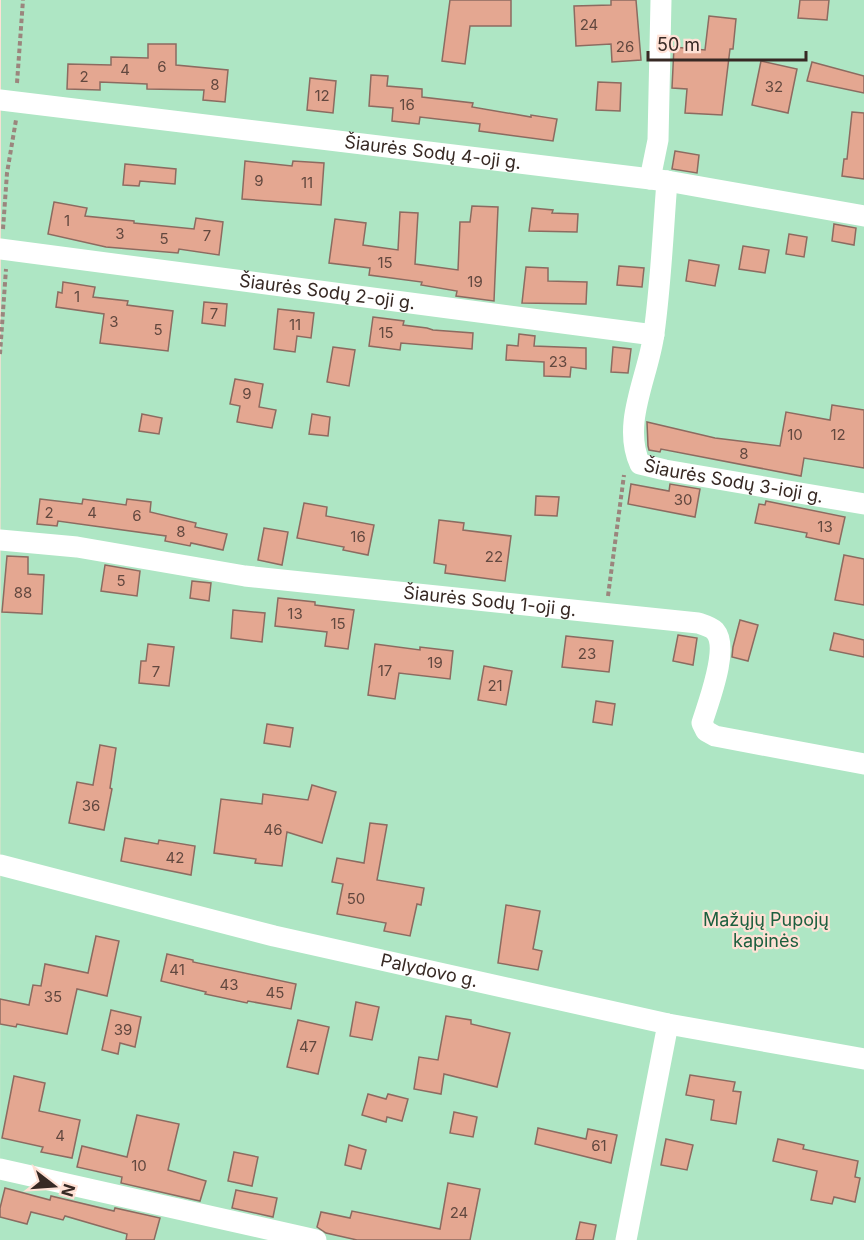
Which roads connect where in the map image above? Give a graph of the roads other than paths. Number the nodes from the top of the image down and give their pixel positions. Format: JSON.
{"nodes":[{"id":1,"x":661,"y":0,"type":"edge"},
{"id":2,"x":8,"y":101,"type":"edge"},
{"id":3,"x":659,"y":180,"type":"junction"},
{"id":4,"x":864,"y":216,"type":"edge"},
{"id":5,"x":4,"y":249,"type":"edge"},
{"id":6,"x":654,"y":335,"type":"junction"},
{"id":7,"x":864,"y":504,"type":"edge"},
{"id":8,"x":0,"y":540,"type":"edge"},
{"id":9,"x":864,"y":764,"type":"edge"},
{"id":10,"x":0,"y":865,"type":"edge"},
{"id":11,"x":668,"y":1023,"type":"junction"},
{"id":12,"x":864,"y":1059,"type":"edge"},
{"id":13,"x":0,"y":1169,"type":"edge"},
{"id":14,"x":316,"y":1240,"type":"edge"},
{"id":15,"x":626,"y":1240,"type":"edge"}],
"edges":[{"from":1,"to":3,"type":"street","name":"Šiaurės Sodų 3-ioji g."},
{"from":2,"to":3,"type":"street","name":"Šiaurės Sodų 4-oji g."},
{"from":3,"to":4,"type":"street","name":"Šiaurės Sodų 4-oji g."},
{"from":3,"to":6,"type":"street","name":"Šiaurės Sodų 3-ioji g."},
{"from":5,"to":6,"type":"street","name":"Šiaurės Sodų 2-oji g."},
{"from":6,"to":7,"type":"street","name":"Šiaurės Sodų 3-ioji g."},
{"from":8,"to":9,"type":"street","name":"Šiaurės Sodų 1-oji g."},
{"from":10,"to":11,"type":"street","name":"Palydovo g."},
{"from":11,"to":12,"type":"street","name":"Palydovo g."},
{"from":11,"to":15,"type":"street"},
{"from":13,"to":14,"type":"street"}]}
